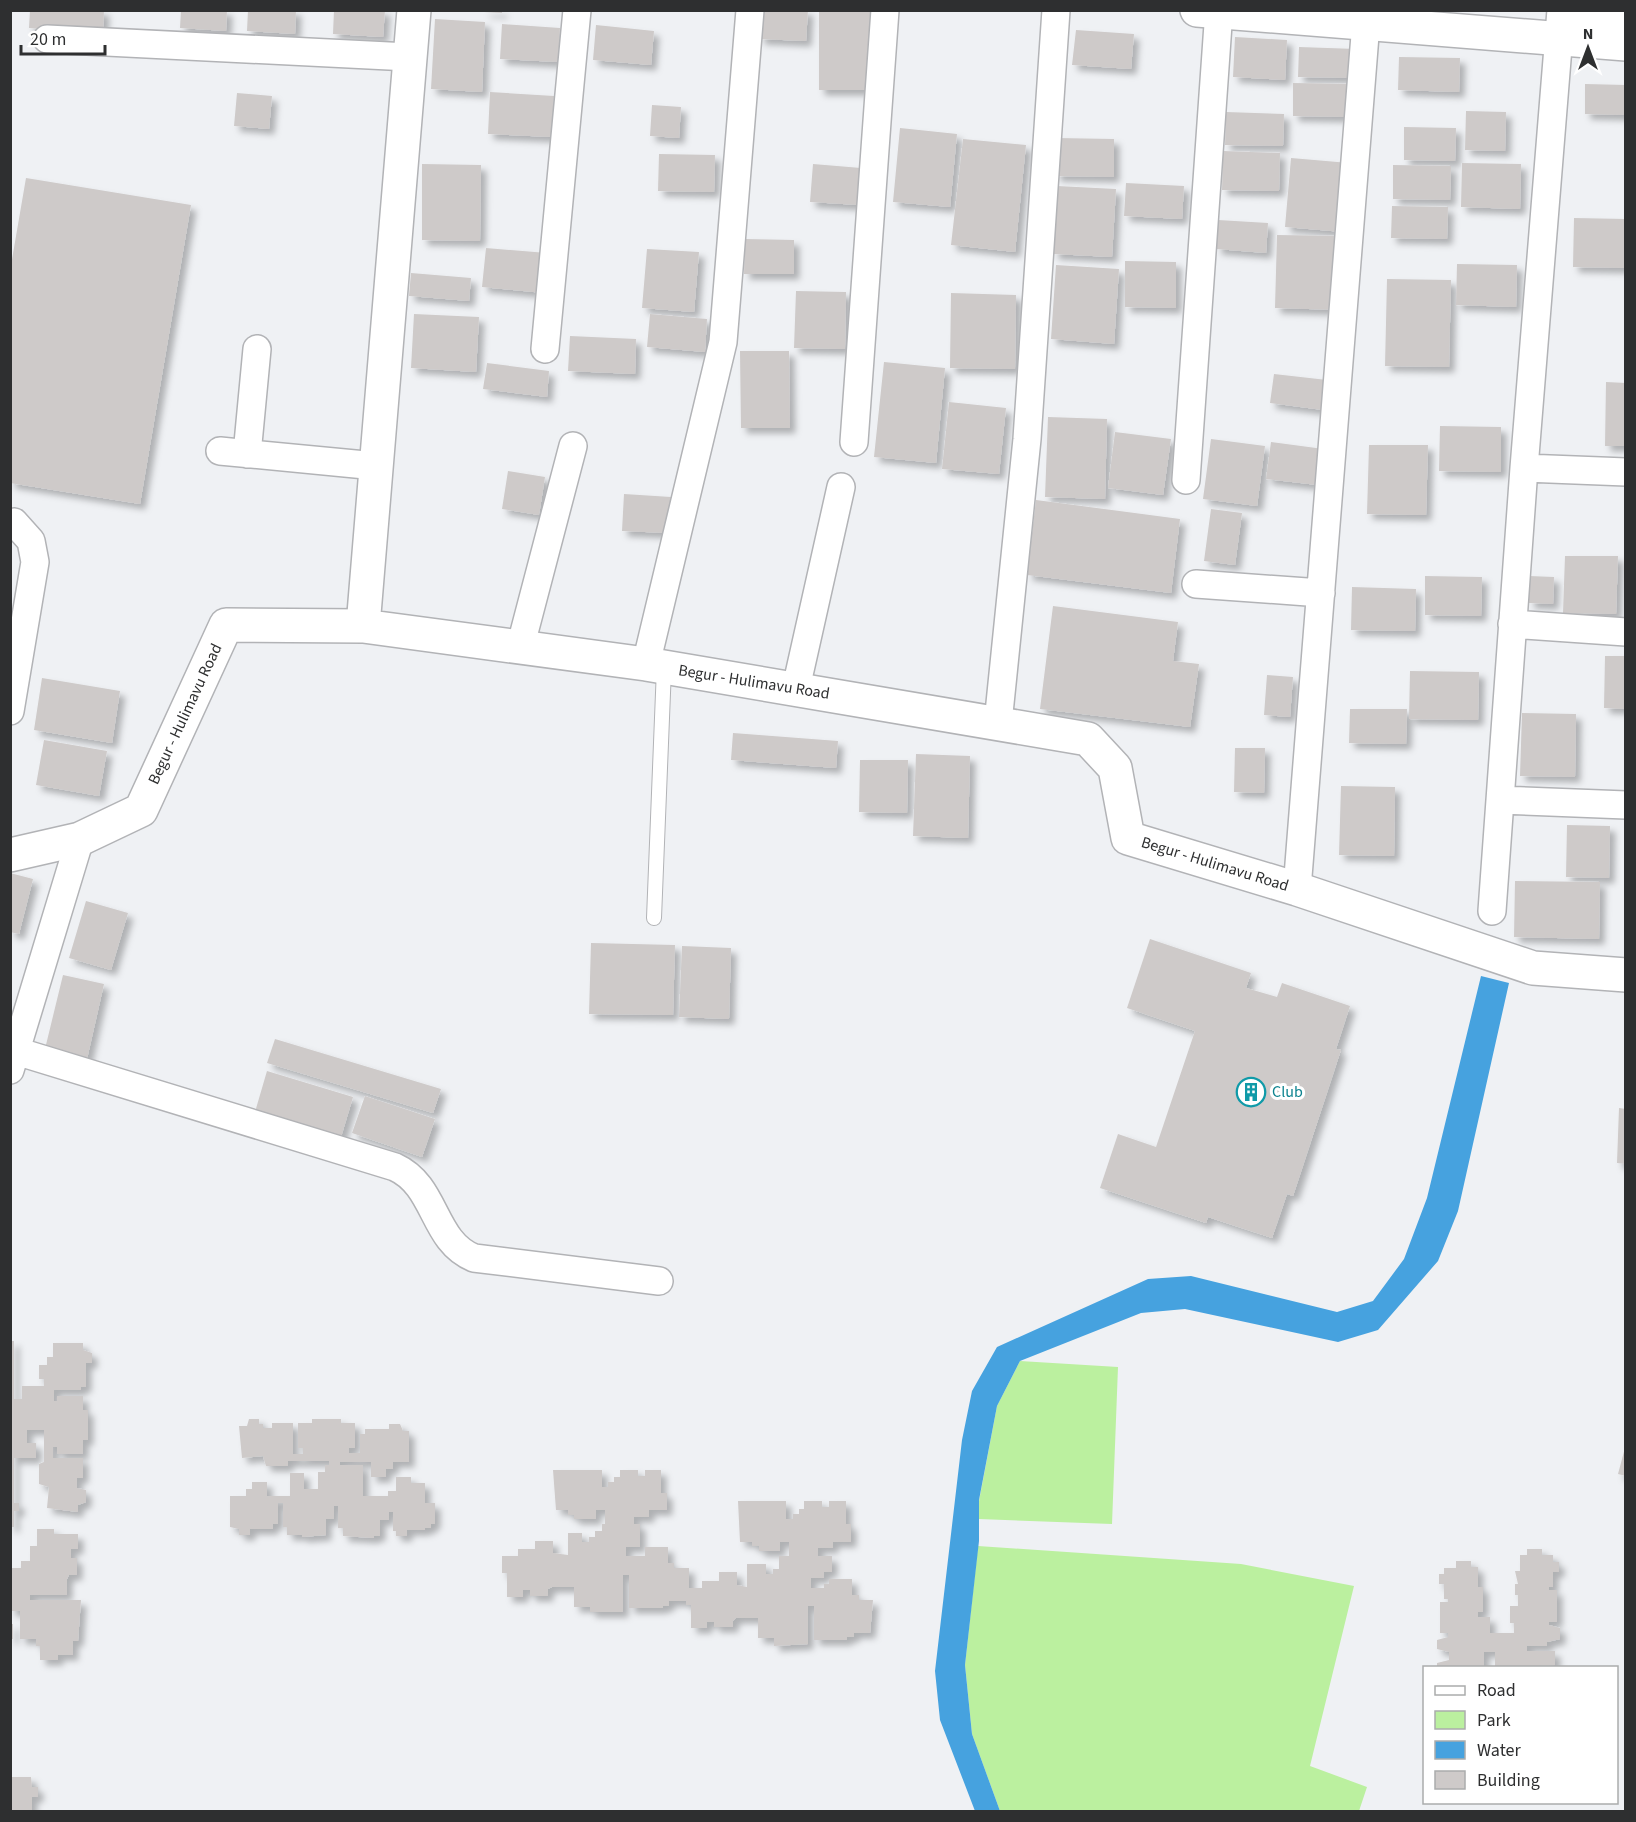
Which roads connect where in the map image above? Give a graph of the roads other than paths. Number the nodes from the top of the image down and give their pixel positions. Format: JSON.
{"nodes":[{"id":1,"x":414,"y":10,"type":"edge"},
{"id":2,"x":577,"y":10,"type":"edge"},
{"id":3,"x":750,"y":10,"type":"edge"},
{"id":4,"x":885,"y":10,"type":"edge"},
{"id":5,"x":1056,"y":10,"type":"edge"},
{"id":6,"x":1573,"y":10,"type":"edge"},
{"id":7,"x":1212,"y":11,"type":"edge"},
{"id":8,"x":1626,"y":14,"type":"edge"},
{"id":9,"x":1367,"y":17,"type":"edge"},
{"id":10,"x":1560,"y":25,"type":"edge"},
{"id":11,"x":47,"y":39,"type":"dead end"},
{"id":12,"x":1626,"y":44,"type":"edge"},
{"id":13,"x":409,"y":57,"type":"junction"},
{"id":14,"x":257,"y":349,"type":"dead end"},
{"id":15,"x":545,"y":349,"type":"dead end"},
{"id":16,"x":854,"y":442,"type":"dead end"},
{"id":17,"x":573,"y":446,"type":"dead end"},
{"id":18,"x":220,"y":451,"type":"dead end"},
{"id":19,"x":247,"y":454,"type":"junction"},
{"id":20,"x":376,"y":466,"type":"junction"},
{"id":21,"x":1524,"y":468,"type":"junction"},
{"id":22,"x":1626,"y":472,"type":"edge"},
{"id":23,"x":1186,"y":480,"type":"dead end"},
{"id":24,"x":841,"y":487,"type":"dead end"},
{"id":25,"x":14,"y":522,"type":"dead end"},
{"id":26,"x":1196,"y":584,"type":"dead end"},
{"id":27,"x":1321,"y":593,"type":"junction"},
{"id":28,"x":1512,"y":624,"type":"junction"},
{"id":29,"x":363,"y":626,"type":"junction"},
{"id":30,"x":1626,"y":632,"type":"edge"},
{"id":31,"x":520,"y":648,"type":"junction"},
{"id":32,"x":655,"y":666,"type":"junction"},
{"id":33,"x":796,"y":688,"type":"junction"},
{"id":34,"x":10,"y":711,"type":"edge"},
{"id":35,"x":998,"y":723,"type":"junction"},
{"id":36,"x":1500,"y":800,"type":"junction"},
{"id":37,"x":1626,"y":804,"type":"edge"},
{"id":38,"x":80,"y":839,"type":"junction"},
{"id":39,"x":10,"y":855,"type":"edge"},
{"id":40,"x":1297,"y":889,"type":"junction"},
{"id":41,"x":1492,"y":911,"type":"dead end"},
{"id":42,"x":654,"y":918,"type":"dead end"},
{"id":43,"x":1626,"y":975,"type":"edge"},
{"id":44,"x":13,"y":1061,"type":"edge"},
{"id":45,"x":659,"y":1281,"type":"dead end"}],
"edges":[{"from":1,"to":13,"type":"street"},
{"from":2,"to":15,"type":"street"},
{"from":3,"to":32,"type":"street"},
{"from":4,"to":16,"type":"street"},
{"from":5,"to":35,"type":"street"},
{"from":6,"to":8,"type":"street"},
{"from":7,"to":9,"type":"street"},
{"from":7,"to":23,"type":"street"},
{"from":9,"to":10,"type":"street"},
{"from":9,"to":27,"type":"street"},
{"from":10,"to":12,"type":"street"},
{"from":10,"to":21,"type":"street"},
{"from":11,"to":13,"type":"street"},
{"from":13,"to":20,"type":"street"},
{"from":14,"to":19,"type":"street"},
{"from":17,"to":31,"type":"street"},
{"from":18,"to":19,"type":"street"},
{"from":19,"to":20,"type":"street"},
{"from":20,"to":29,"type":"street"},
{"from":21,"to":22,"type":"street"},
{"from":21,"to":28,"type":"street"},
{"from":24,"to":33,"type":"street"},
{"from":25,"to":34,"type":"street"},
{"from":26,"to":27,"type":"street"},
{"from":27,"to":40,"type":"street"},
{"from":28,"to":30,"type":"street"},
{"from":28,"to":36,"type":"street"},
{"from":29,"to":31,"type":"street","name":"Begur - Hulimavu Road"},
{"from":29,"to":38,"type":"street","name":"Begur - Hulimavu Road"},
{"from":31,"to":32,"type":"street","name":"Begur - Hulimavu Road"},
{"from":32,"to":33,"type":"street","name":"Begur - Hulimavu Road"},
{"from":32,"to":42,"type":"lane"},
{"from":33,"to":35,"type":"street","name":"Begur - Hulimavu Road"},
{"from":35,"to":40,"type":"street","name":"Begur - Hulimavu Road"},
{"from":36,"to":37,"type":"street"},
{"from":36,"to":41,"type":"street"},
{"from":38,"to":39,"type":"street","name":"Begur - Hulimavu Road"},
{"from":38,"to":44,"type":"street"},
{"from":40,"to":43,"type":"street","name":"Begur - Hulimavu Road"},
{"from":44,"to":45,"type":"street"}]}
